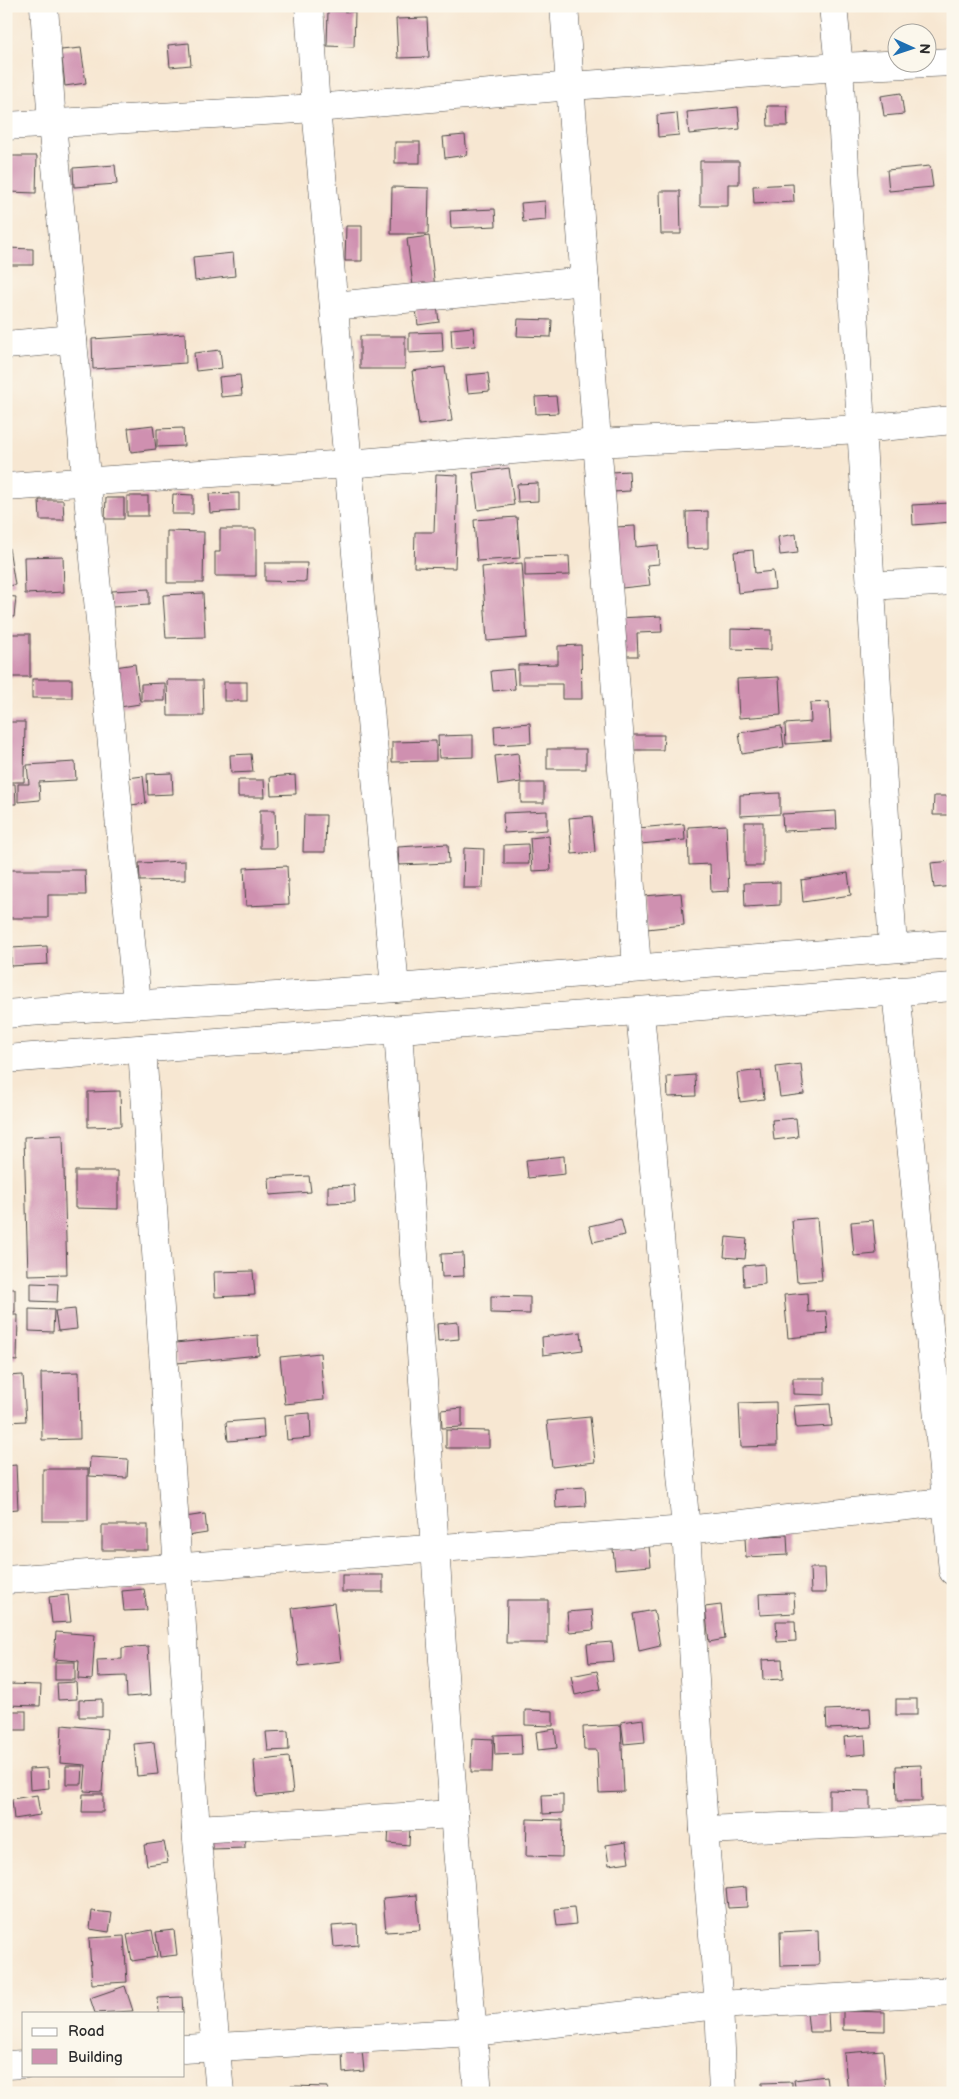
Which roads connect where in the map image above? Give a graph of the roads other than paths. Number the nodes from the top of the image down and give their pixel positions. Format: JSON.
{"nodes":[{"id":1,"x":44,"y":6,"type":"edge"},
{"id":2,"x":309,"y":6,"type":"edge"},
{"id":3,"x":564,"y":6,"type":"edge"},
{"id":4,"x":833,"y":6,"type":"edge"},
{"id":5,"x":953,"y":62,"type":"edge"},
{"id":6,"x":839,"y":68,"type":"junction"},
{"id":7,"x":571,"y":86,"type":"junction"},
{"id":8,"x":316,"y":108,"type":"junction"},
{"id":9,"x":52,"y":124,"type":"junction"},
{"id":10,"x":6,"y":126,"type":"edge"},
{"id":11,"x":585,"y":281,"type":"junction"},
{"id":12,"x":334,"y":306,"type":"junction"},
{"id":13,"x":73,"y":339,"type":"junction"},
{"id":14,"x":6,"y":345,"type":"edge"},
{"id":15,"x":953,"y":420,"type":"edge"},
{"id":16,"x":860,"y":429,"type":"junction"},
{"id":17,"x":597,"y":443,"type":"junction"},
{"id":18,"x":348,"y":464,"type":"junction"},
{"id":19,"x":88,"y":482,"type":"junction"},
{"id":20,"x":6,"y":487,"type":"edge"},
{"id":21,"x":953,"y":581,"type":"edge"},
{"id":22,"x":870,"y":586,"type":"junction"},
{"id":23,"x":953,"y":944,"type":"edge"},
{"id":24,"x":893,"y":948,"type":"junction"},
{"id":25,"x":637,"y":967,"type":"junction"},
{"id":26,"x":953,"y":987,"type":"edge"},
{"id":27,"x":395,"y":988,"type":"junction"},
{"id":28,"x":896,"y":992,"type":"junction"},
{"id":29,"x":137,"y":1003,"type":"junction"},
{"id":30,"x":640,"y":1012,"type":"junction"},
{"id":31,"x":6,"y":1014,"type":"edge"},
{"id":32,"x":398,"y":1031,"type":"junction"},
{"id":33,"x":142,"y":1049,"type":"junction"},
{"id":34,"x":6,"y":1059,"type":"edge"},
{"id":35,"x":942,"y":1341,"type":"edge"},
{"id":36,"x":950,"y":1502,"type":"edge"},
{"id":37,"x":686,"y":1530,"type":"junction"},
{"id":38,"x":436,"y":1549,"type":"junction"},
{"id":39,"x":178,"y":1568,"type":"junction"},
{"id":40,"x":953,"y":1571,"type":"edge"},
{"id":41,"x":6,"y":1580,"type":"edge"},
{"id":42,"x":454,"y":1814,"type":"junction"},
{"id":43,"x":953,"y":1820,"type":"edge"},
{"id":44,"x":196,"y":1829,"type":"junction"},
{"id":45,"x":704,"y":1830,"type":"junction"},
{"id":46,"x":953,"y":1991,"type":"edge"},
{"id":47,"x":718,"y":2005,"type":"junction"},
{"id":48,"x":473,"y":2032,"type":"junction"},
{"id":49,"x":216,"y":2046,"type":"junction"},
{"id":50,"x":185,"y":2049,"type":"edge"},
{"id":51,"x":22,"y":2064,"type":"edge"},
{"id":52,"x":6,"y":2065,"type":"edge"},
{"id":53,"x":220,"y":2093,"type":"edge"},
{"id":54,"x":478,"y":2093,"type":"edge"},
{"id":55,"x":724,"y":2093,"type":"edge"}],
"edges":[{"from":1,"to":9,"type":"street"},
{"from":2,"to":8,"type":"street"},
{"from":3,"to":7,"type":"street"},
{"from":4,"to":6,"type":"street"},
{"from":5,"to":6,"type":"street"},
{"from":6,"to":7,"type":"street"},
{"from":6,"to":16,"type":"street"},
{"from":7,"to":8,"type":"street"},
{"from":7,"to":11,"type":"street"},
{"from":8,"to":9,"type":"street"},
{"from":8,"to":12,"type":"street"},
{"from":9,"to":10,"type":"street"},
{"from":9,"to":13,"type":"street"},
{"from":11,"to":12,"type":"street"},
{"from":11,"to":17,"type":"street"},
{"from":12,"to":18,"type":"street"},
{"from":13,"to":14,"type":"street"},
{"from":13,"to":19,"type":"street"},
{"from":15,"to":16,"type":"street"},
{"from":16,"to":17,"type":"street"},
{"from":16,"to":22,"type":"street"},
{"from":17,"to":18,"type":"street"},
{"from":17,"to":25,"type":"street"},
{"from":18,"to":19,"type":"street"},
{"from":18,"to":27,"type":"street"},
{"from":19,"to":20,"type":"street"},
{"from":19,"to":29,"type":"street"},
{"from":21,"to":22,"type":"street"},
{"from":22,"to":24,"type":"street"},
{"from":23,"to":24,"type":"street"},
{"from":24,"to":25,"type":"street"},
{"from":25,"to":27,"type":"street"},
{"from":26,"to":28,"type":"street"},
{"from":27,"to":29,"type":"street"},
{"from":28,"to":30,"type":"street"},
{"from":28,"to":35,"type":"street"},
{"from":29,"to":31,"type":"street"},
{"from":30,"to":32,"type":"street"},
{"from":30,"to":37,"type":"street"},
{"from":32,"to":33,"type":"street"},
{"from":32,"to":38,"type":"street"},
{"from":33,"to":34,"type":"street"},
{"from":33,"to":39,"type":"street"},
{"from":35,"to":36,"type":"street"},
{"from":36,"to":37,"type":"street"},
{"from":36,"to":40,"type":"street"},
{"from":37,"to":38,"type":"street"},
{"from":37,"to":45,"type":"street"},
{"from":38,"to":39,"type":"street"},
{"from":38,"to":42,"type":"street"},
{"from":39,"to":41,"type":"street"},
{"from":39,"to":44,"type":"street"},
{"from":42,"to":44,"type":"street"},
{"from":42,"to":48,"type":"street"},
{"from":43,"to":45,"type":"street"},
{"from":44,"to":49,"type":"street"},
{"from":45,"to":47,"type":"street"},
{"from":46,"to":47,"type":"street"},
{"from":47,"to":48,"type":"street"},
{"from":47,"to":55,"type":"street"},
{"from":48,"to":49,"type":"street"},
{"from":48,"to":54,"type":"street"},
{"from":49,"to":50,"type":"street"},
{"from":49,"to":53,"type":"street"},
{"from":51,"to":52,"type":"street"}]}
